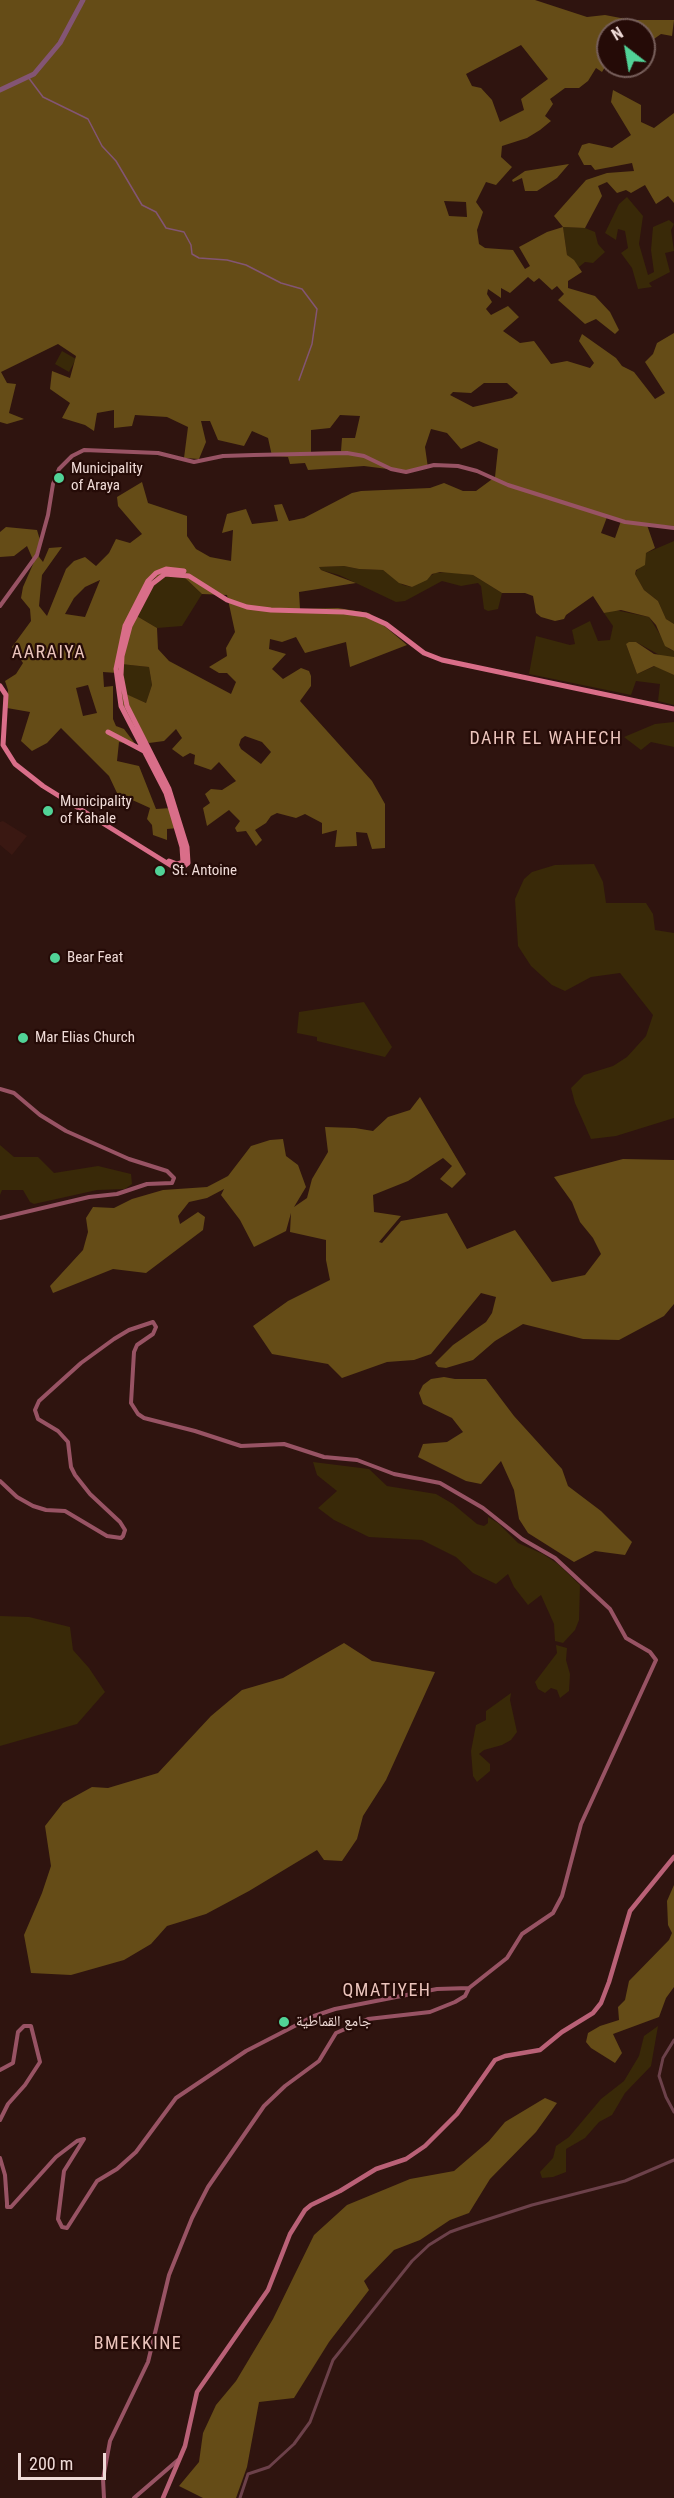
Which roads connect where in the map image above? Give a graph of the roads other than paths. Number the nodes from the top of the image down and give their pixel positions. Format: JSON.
{"nodes":[{"id":1,"x":674,"y":528,"type":"edge"},
{"id":2,"x":0,"y":606,"type":"edge"},
{"id":3,"x":0,"y":686,"type":"edge"},
{"id":4,"x":674,"y":707,"type":"edge"},
{"id":5,"x":134,"y":733,"type":"junction"},
{"id":6,"x":4,"y":735,"type":"junction"},
{"id":7,"x":130,"y":741,"type":"junction"},
{"id":8,"x":141,"y":745,"type":"junction"},
{"id":9,"x":144,"y":751,"type":"junction"},
{"id":10,"x":0,"y":1089,"type":"edge"},
{"id":11,"x":0,"y":1218,"type":"edge"},
{"id":12,"x":0,"y":1481,"type":"edge"},
{"id":13,"x":674,"y":1857,"type":"edge"},
{"id":14,"x":469,"y":1988,"type":"junction"},
{"id":15,"x":674,"y":2040,"type":"edge"},
{"id":16,"x":0,"y":2070,"type":"edge"},
{"id":17,"x":674,"y":2112,"type":"edge"},
{"id":18,"x":0,"y":2120,"type":"edge"},
{"id":19,"x":0,"y":2158,"type":"edge"},
{"id":20,"x":674,"y":2160,"type":"edge"},
{"id":21,"x":181,"y":2458,"type":"junction"},
{"id":22,"x":104,"y":2498,"type":"edge"},
{"id":23,"x":134,"y":2498,"type":"edge"},
{"id":24,"x":164,"y":2498,"type":"edge"},
{"id":25,"x":240,"y":2498,"type":"edge"}],
"edges":[{"from":1,"to":2,"type":"main road"},
{"from":3,"to":6,"type":"highway"},
{"from":4,"to":5,"type":"highway"},
{"from":4,"to":6,"type":"highway"},
{"from":5,"to":7,"type":"highway"},
{"from":5,"to":8,"type":"highway"},
{"from":6,"to":9,"type":"highway"},
{"from":7,"to":8,"type":"highway"},
{"from":7,"to":9,"type":"highway"},
{"from":8,"to":9,"type":"highway"},
{"from":10,"to":11,"type":"main road"},
{"from":12,"to":14,"type":"main road"},
{"from":13,"to":21,"type":"main road"},
{"from":14,"to":19,"type":"main road"},
{"from":14,"to":22,"type":"main road"},
{"from":15,"to":17,"type":"street"},
{"from":16,"to":18,"type":"main road"},
{"from":20,"to":25,"type":"street"},
{"from":21,"to":23,"type":"main road"},
{"from":21,"to":24,"type":"main road"}]}
